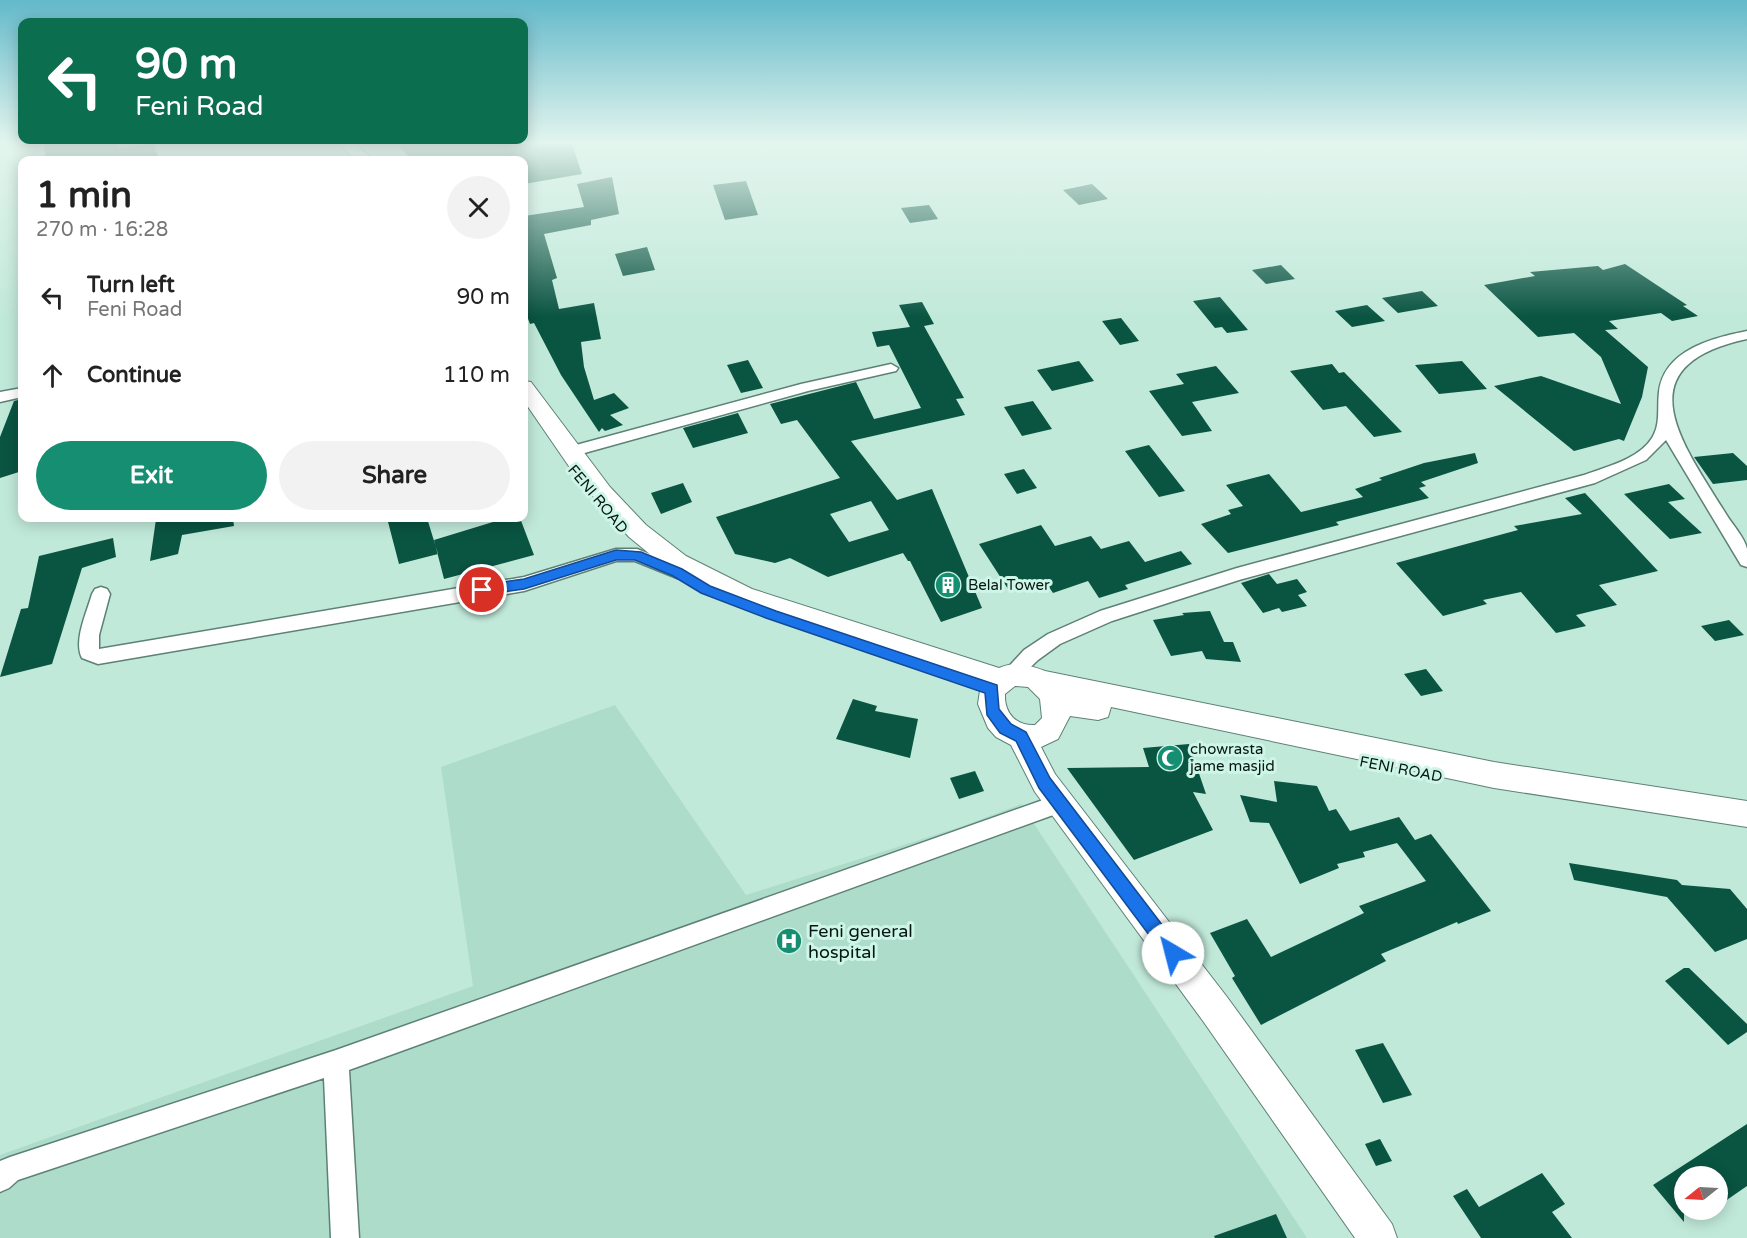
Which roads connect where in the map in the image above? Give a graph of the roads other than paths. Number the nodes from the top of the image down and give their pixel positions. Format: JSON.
{"nodes":[{"id":1,"x":1747,"y":335,"type":"edge"},
{"id":2,"x":891,"y":368,"type":"dead end"},
{"id":3,"x":528,"y":393,"type":"edge"},
{"id":4,"x":18,"y":394,"type":"edge"},
{"id":5,"x":0,"y":398,"type":"edge"},
{"id":6,"x":528,"y":408,"type":"edge"},
{"id":7,"x":1666,"y":418,"type":"junction"},
{"id":8,"x":570,"y":452,"type":"junction"},
{"id":9,"x":1747,"y":561,"type":"edge"},
{"id":10,"x":677,"y":572,"type":"junction"},
{"id":11,"x":101,"y":594,"type":"dead end"},
{"id":12,"x":1001,"y":681,"type":"junction"},
{"id":13,"x":1049,"y":692,"type":"junction"},
{"id":14,"x":1021,"y":736,"type":"junction"},
{"id":15,"x":1060,"y":803,"type":"junction"},
{"id":16,"x":1747,"y":813,"type":"edge"},
{"id":17,"x":1747,"y":828,"type":"edge"},
{"id":18,"x":336,"y":1062,"type":"junction"},
{"id":19,"x":0,"y":1179,"type":"edge"},
{"id":20,"x":345,"y":1238,"type":"edge"},
{"id":21,"x":1378,"y":1238,"type":"edge"}],
"edges":[{"from":1,"to":7,"type":"street"},
{"from":2,"to":8,"type":"street"},
{"from":3,"to":8,"type":"main road"},
{"from":4,"to":5,"type":"street"},
{"from":6,"to":10,"type":"main road","name":"FENI ROAD"},
{"from":7,"to":9,"type":"street"},
{"from":7,"to":12,"type":"street"},
{"from":8,"to":12,"type":"main road"},
{"from":10,"to":11,"type":"street"},
{"from":10,"to":12,"type":"main road","name":"FENI ROAD"},
{"from":12,"to":13,"type":"main road"},
{"from":12,"to":14,"type":"main road"},
{"from":13,"to":14,"type":"main road"},
{"from":13,"to":16,"type":"main road"},
{"from":13,"to":17,"type":"main road","name":"FENI ROAD"},
{"from":14,"to":15,"type":"main road"},
{"from":15,"to":18,"type":"street"},
{"from":15,"to":21,"type":"main road"},
{"from":18,"to":19,"type":"street"},
{"from":18,"to":20,"type":"street"}]}
